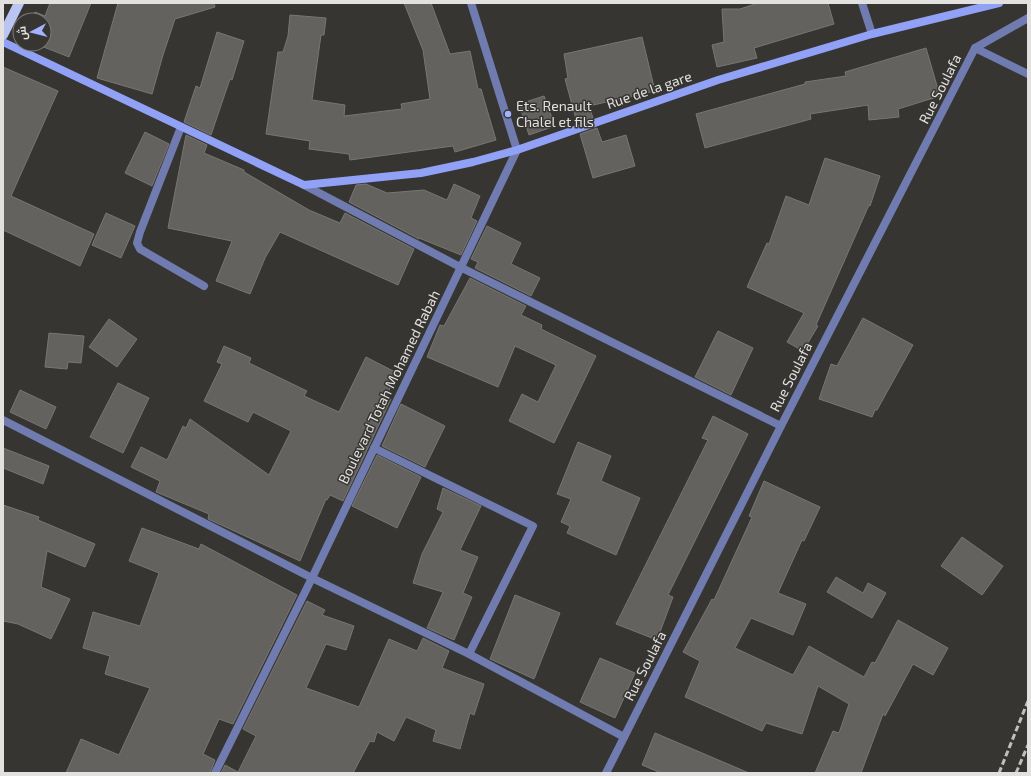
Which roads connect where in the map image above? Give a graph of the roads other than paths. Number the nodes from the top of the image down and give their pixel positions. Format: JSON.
{"nodes":[{"id":1,"x":18,"y":3,"type":"edge"},
{"id":2,"x":472,"y":3,"type":"edge"},
{"id":3,"x":862,"y":3,"type":"edge"},
{"id":4,"x":1000,"y":3,"type":"edge"},
{"id":5,"x":1028,"y":18,"type":"edge"},
{"id":6,"x":872,"y":34,"type":"junction"},
{"id":7,"x":3,"y":35,"type":"edge"},
{"id":8,"x":3,"y":42,"type":"edge"},
{"id":9,"x":975,"y":48,"type":"junction"},
{"id":10,"x":1028,"y":74,"type":"edge"},
{"id":11,"x":181,"y":127,"type":"junction"},
{"id":12,"x":517,"y":150,"type":"junction"},
{"id":13,"x":304,"y":185,"type":"junction"},
{"id":14,"x":462,"y":268,"type":"junction"},
{"id":15,"x":204,"y":286,"type":"dead end"},
{"id":16,"x":3,"y":420,"type":"edge"},
{"id":17,"x":781,"y":426,"type":"junction"},
{"id":18,"x":374,"y":448,"type":"junction"},
{"id":19,"x":312,"y":578,"type":"junction"},
{"id":20,"x":469,"y":654,"type":"junction"},
{"id":21,"x":624,"y":737,"type":"junction"},
{"id":22,"x":215,"y":773,"type":"edge"},
{"id":23,"x":606,"y":773,"type":"edge"}],
"edges":[{"from":1,"to":7,"type":"main road"},
{"from":2,"to":12,"type":"street"},
{"from":3,"to":6,"type":"street"},
{"from":4,"to":6,"type":"main road","name":"Rue de la gare"},
{"from":5,"to":9,"type":"street","name":"Rue Soulafa"},
{"from":6,"to":12,"type":"main road","name":"Rue de la gare"},
{"from":8,"to":11,"type":"main road"},
{"from":9,"to":10,"type":"street"},
{"from":9,"to":17,"type":"street","name":"Rue Soulafa"},
{"from":11,"to":13,"type":"main road"},
{"from":11,"to":15,"type":"street"},
{"from":12,"to":13,"type":"main road","name":"Rue de la gare"},
{"from":12,"to":14,"type":"street","name":"Boulevard Totah Mohamed Rabah"},
{"from":13,"to":14,"type":"street"},
{"from":14,"to":17,"type":"street"},
{"from":14,"to":18,"type":"street","name":"Boulevard Totah Mohamed Rabah"},
{"from":16,"to":19,"type":"street"},
{"from":17,"to":21,"type":"street","name":"Rue Soulafa"},
{"from":18,"to":19,"type":"street","name":"Boulevard Totah Mohamed Rabah"},
{"from":18,"to":20,"type":"street"},
{"from":19,"to":20,"type":"street"},
{"from":19,"to":22,"type":"street","name":"Boulevard Totah Mohamed Rabah"},
{"from":20,"to":21,"type":"street"},
{"from":21,"to":23,"type":"street","name":"Rue Soulafa"}]}
